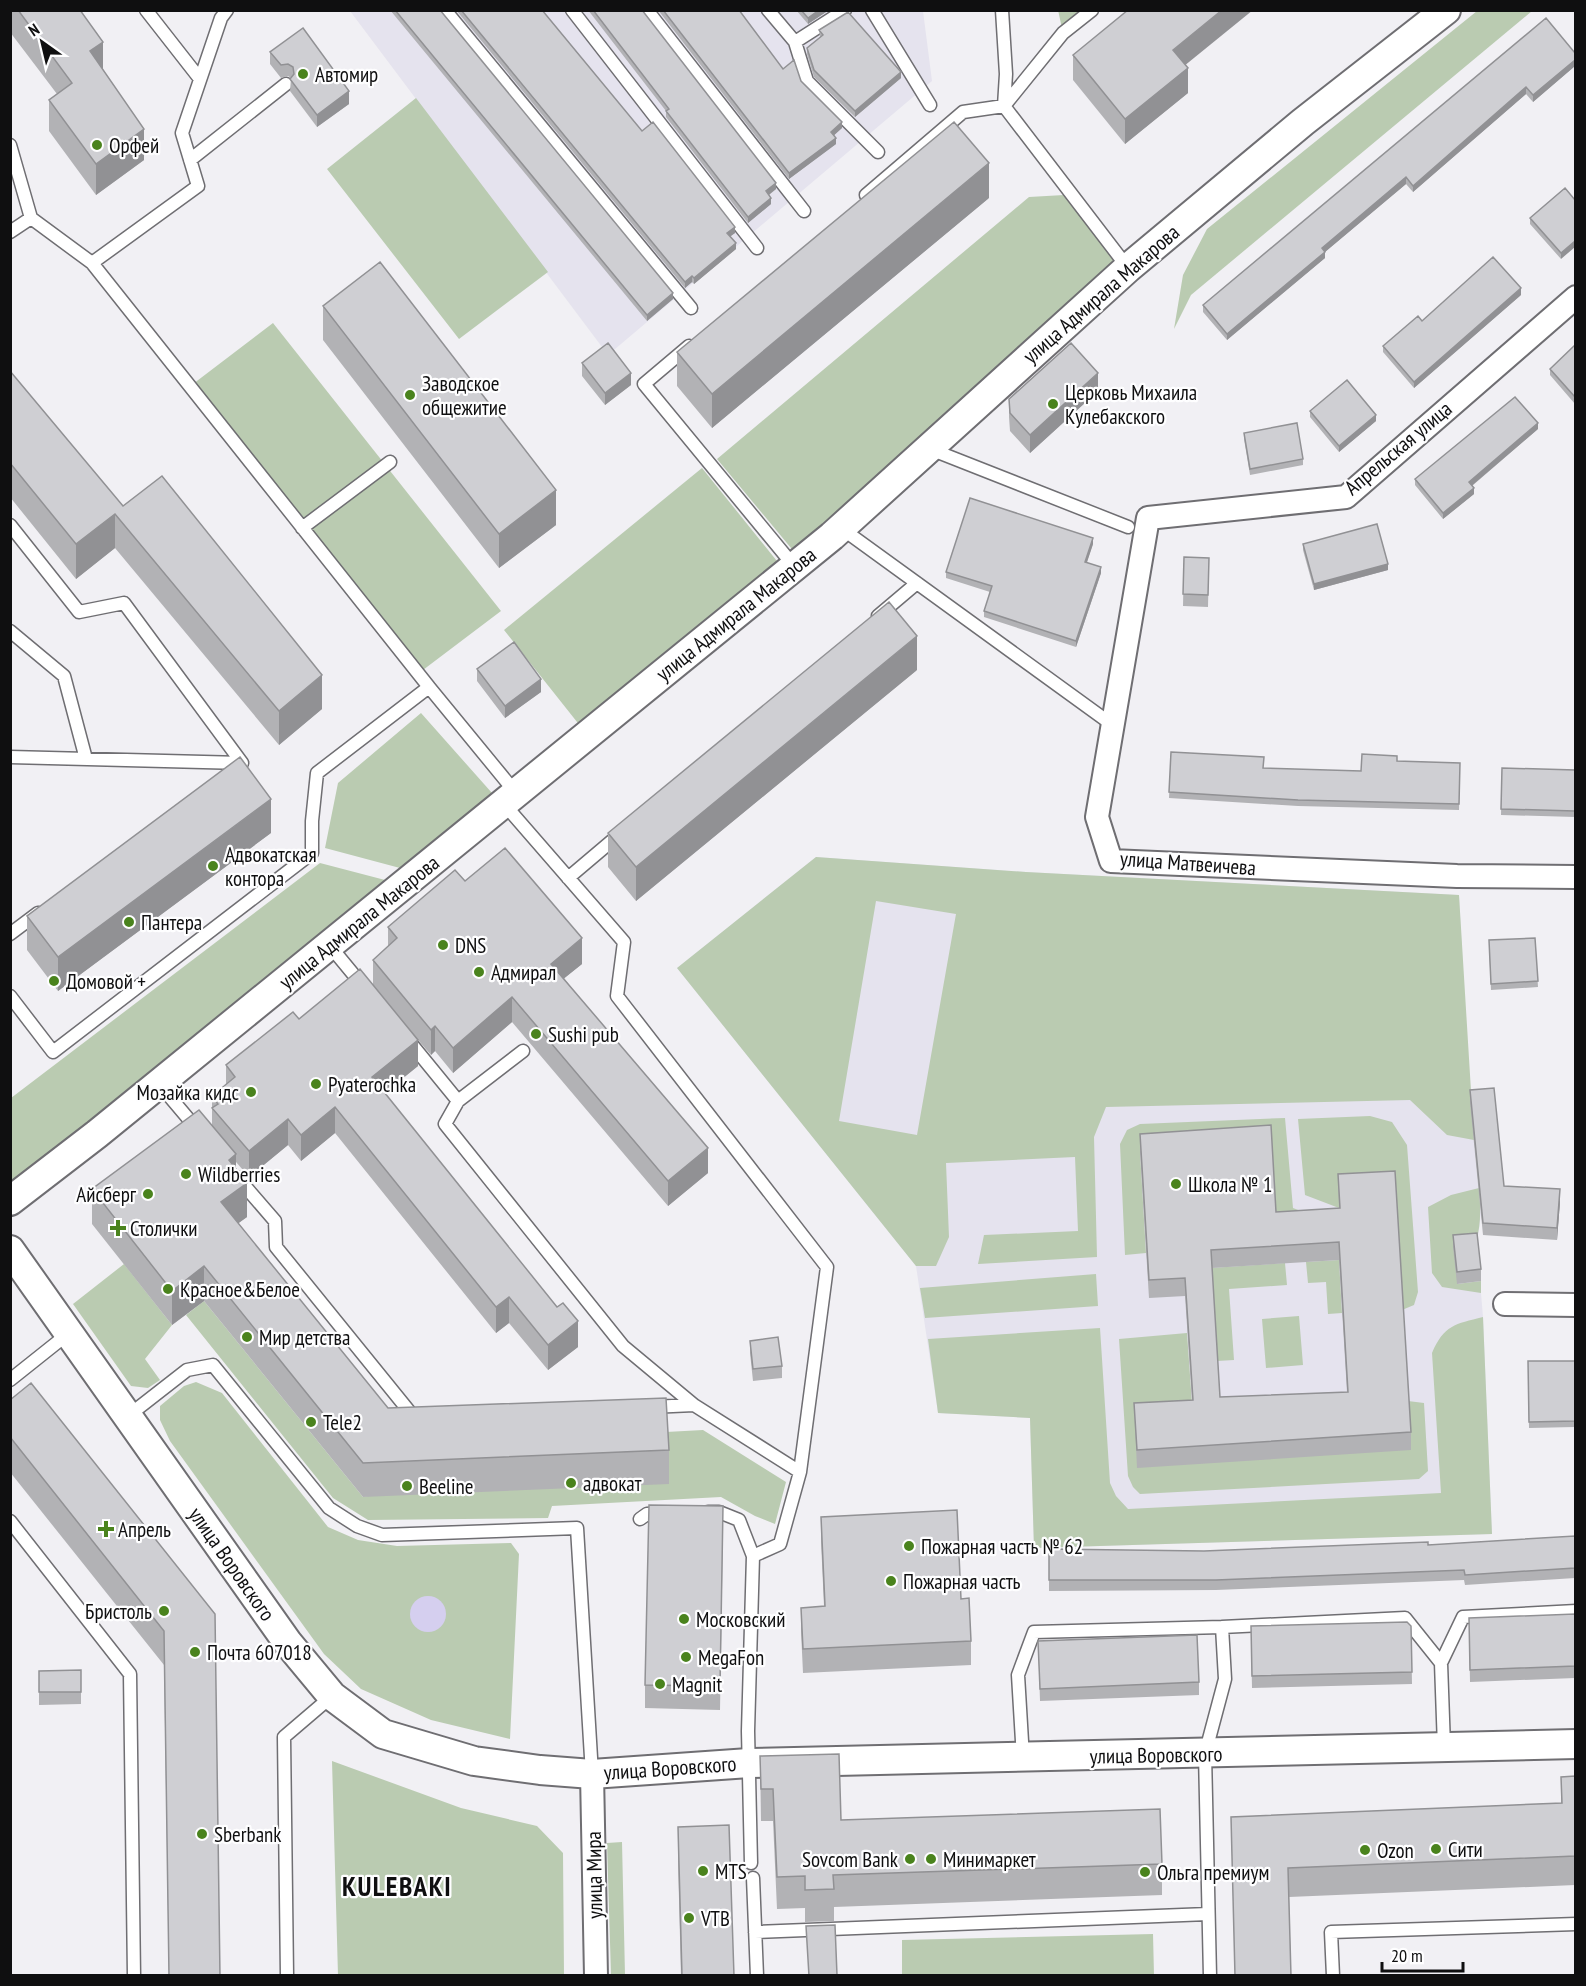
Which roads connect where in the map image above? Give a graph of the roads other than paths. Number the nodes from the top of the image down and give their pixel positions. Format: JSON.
{"nodes":[{"id":1,"x":146,"y":10,"type":"edge"},
{"id":2,"x":227,"y":10,"type":"edge"},
{"id":3,"x":445,"y":10,"type":"edge"},
{"id":4,"x":572,"y":10,"type":"edge"},
{"id":5,"x":648,"y":10,"type":"edge"},
{"id":6,"x":768,"y":10,"type":"edge"},
{"id":7,"x":845,"y":10,"type":"edge"},
{"id":8,"x":872,"y":10,"type":"edge"},
{"id":9,"x":1002,"y":10,"type":"edge"},
{"id":10,"x":1092,"y":10,"type":"edge"},
{"id":11,"x":1446,"y":10,"type":"edge"},
{"id":12,"x":795,"y":42,"type":"junction"},
{"id":13,"x":200,"y":80,"type":"junction"},
{"id":14,"x":286,"y":84,"type":"dead end"},
{"id":15,"x":930,"y":105,"type":"dead end"},
{"id":16,"x":1004,"y":106,"type":"junction"},
{"id":17,"x":10,"y":146,"type":"edge"},
{"id":18,"x":878,"y":152,"type":"dead end"},
{"id":19,"x":190,"y":160,"type":"junction"},
{"id":20,"x":854,"y":206,"type":"edge"},
{"id":21,"x":804,"y":211,"type":"dead end"},
{"id":22,"x":31,"y":218,"type":"junction"},
{"id":23,"x":10,"y":232,"type":"edge"},
{"id":24,"x":758,"y":248,"type":"dead end"},
{"id":25,"x":92,"y":263,"type":"junction"},
{"id":26,"x":1128,"y":268,"type":"junction"},
{"id":27,"x":1575,"y":297,"type":"edge"},
{"id":28,"x":691,"y":308,"type":"dead end"},
{"id":29,"x":699,"y":338,"type":"edge"},
{"id":30,"x":928,"y":448,"type":"junction"},
{"id":31,"x":390,"y":462,"type":"dead end"},
{"id":32,"x":1148,"y":518,"type":"joint"},
{"id":33,"x":10,"y":525,"type":"edge"},
{"id":34,"x":1128,"y":527,"type":"dead end"},
{"id":35,"x":303,"y":528,"type":"junction"},
{"id":36,"x":841,"y":528,"type":"junction"},
{"id":37,"x":794,"y":566,"type":"junction"},
{"id":38,"x":917,"y":583,"type":"junction"},
{"id":39,"x":872,"y":621,"type":"edge"},
{"id":40,"x":10,"y":631,"type":"edge"},
{"id":41,"x":429,"y":687,"type":"junction"},
{"id":42,"x":1114,"y":726,"type":"junction"},
{"id":43,"x":10,"y":757,"type":"edge"},
{"id":44,"x":86,"y":759,"type":"junction"},
{"id":45,"x":242,"y":763,"type":"junction"},
{"id":46,"x":222,"y":777,"type":"edge"},
{"id":47,"x":510,"y":799,"type":"junction"},
{"id":48,"x":631,"y":825,"type":"edge"},
{"id":49,"x":1575,"y":877,"type":"edge"},
{"id":50,"x":568,"y":878,"type":"junction"},
{"id":51,"x":49,"y":905,"type":"edge"},
{"id":52,"x":10,"y":934,"type":"edge"},
{"id":53,"x":330,"y":945,"type":"junction"},
{"id":54,"x":11,"y":998,"type":"edge"},
{"id":55,"x":375,"y":1000,"type":"edge"},
{"id":56,"x":398,"y":1028,"type":"edge"},
{"id":57,"x":523,"y":1051,"type":"dead end"},
{"id":58,"x":159,"y":1084,"type":"junction"},
{"id":59,"x":458,"y":1101,"type":"junction"},
{"id":60,"x":207,"y":1140,"type":"edge"},
{"id":61,"x":230,"y":1167,"type":"edge"},
{"id":62,"x":10,"y":1201,"type":"edge"},
{"id":63,"x":10,"y":1250,"type":"edge"},
{"id":64,"x":1505,"y":1304,"type":"dead end"},
{"id":65,"x":1575,"y":1305,"type":"edge"},
{"id":66,"x":69,"y":1333,"type":"junction"},
{"id":67,"x":10,"y":1380,"type":"edge"},
{"id":68,"x":694,"y":1405,"type":"junction"},
{"id":69,"x":636,"y":1407,"type":"edge"},
{"id":70,"x":437,"y":1415,"type":"edge"},
{"id":71,"x":128,"y":1416,"type":"junction"},
{"id":72,"x":800,"y":1472,"type":"junction"},
{"id":73,"x":678,"y":1513,"type":"edge"},
{"id":74,"x":698,"y":1513,"type":"edge"},
{"id":75,"x":640,"y":1519,"type":"dead end"},
{"id":76,"x":10,"y":1521,"type":"edge"},
{"id":77,"x":753,"y":1556,"type":"junction"},
{"id":78,"x":1575,"y":1611,"type":"edge"},
{"id":79,"x":1222,"y":1628,"type":"junction"},
{"id":80,"x":1441,"y":1663,"type":"junction"},
{"id":81,"x":332,"y":1696,"type":"junction"},
{"id":82,"x":1575,"y":1744,"type":"edge"},
{"id":83,"x":1444,"y":1748,"type":"junction"},
{"id":84,"x":1205,"y":1754,"type":"junction"},
{"id":85,"x":1023,"y":1758,"type":"junction"},
{"id":86,"x":749,"y":1763,"type":"junction"},
{"id":87,"x":592,"y":1774,"type":"junction"},
{"id":88,"x":751,"y":1863,"type":"dead end"},
{"id":89,"x":753,"y":1878,"type":"dead end"},
{"id":90,"x":1208,"y":1914,"type":"junction"},
{"id":91,"x":1575,"y":1924,"type":"edge"},
{"id":92,"x":755,"y":1932,"type":"junction"},
{"id":93,"x":134,"y":1976,"type":"edge"},
{"id":94,"x":287,"y":1976,"type":"edge"},
{"id":95,"x":596,"y":1976,"type":"edge"},
{"id":96,"x":757,"y":1976,"type":"edge"},
{"id":97,"x":1210,"y":1976,"type":"edge"},
{"id":98,"x":1333,"y":1976,"type":"edge"}],
"edges":[{"from":1,"to":13,"type":"lane"},
{"from":2,"to":13,"type":"lane"},
{"from":3,"to":28,"type":"lane"},
{"from":4,"to":24,"type":"lane"},
{"from":5,"to":21,"type":"lane"},
{"from":6,"to":12,"type":"lane"},
{"from":7,"to":12,"type":"lane"},
{"from":8,"to":15,"type":"lane"},
{"from":9,"to":16,"type":"lane"},
{"from":10,"to":16,"type":"lane"},
{"from":11,"to":26,"type":"street","name":"улица Адмирала Макарова"},
{"from":12,"to":18,"type":"lane"},
{"from":13,"to":19,"type":"lane"},
{"from":14,"to":19,"type":"lane"},
{"from":16,"to":20,"type":"lane"},
{"from":16,"to":26,"type":"lane"},
{"from":17,"to":22,"type":"lane"},
{"from":19,"to":25,"type":"lane"},
{"from":22,"to":23,"type":"lane"},
{"from":22,"to":25,"type":"lane"},
{"from":25,"to":35,"type":"lane"},
{"from":26,"to":30,"type":"street","name":"улица Адмирала Макарова"},
{"from":27,"to":32,"type":"street","name":"Апрельская улица"},
{"from":29,"to":37,"type":"lane"},
{"from":30,"to":34,"type":"lane"},
{"from":30,"to":36,"type":"street","name":"улица Адмирала Макарова"},
{"from":31,"to":35,"type":"lane"},
{"from":32,"to":42,"type":"street","name":"улица Матвеичева"},
{"from":33,"to":45,"type":"lane"},
{"from":35,"to":41,"type":"lane"},
{"from":36,"to":37,"type":"street","name":"улица Адмирала Макарова"},
{"from":36,"to":38,"type":"lane"},
{"from":37,"to":47,"type":"street","name":"улица Адмирала Макарова"},
{"from":38,"to":39,"type":"lane"},
{"from":38,"to":42,"type":"lane"},
{"from":40,"to":44,"type":"lane"},
{"from":41,"to":47,"type":"lane"},
{"from":41,"to":54,"type":"lane"},
{"from":42,"to":49,"type":"street","name":"улица Матвеичева"},
{"from":43,"to":44,"type":"lane"},
{"from":44,"to":45,"type":"lane"},
{"from":45,"to":46,"type":"lane"},
{"from":47,"to":50,"type":"lane"},
{"from":47,"to":53,"type":"street","name":"улица Адмирала Макарова"},
{"from":48,"to":50,"type":"lane"},
{"from":50,"to":72,"type":"lane"},
{"from":51,"to":52,"type":"lane"},
{"from":53,"to":55,"type":"lane"},
{"from":53,"to":58,"type":"street","name":"улица Адмирала Макарова"},
{"from":56,"to":59,"type":"lane"},
{"from":57,"to":59,"type":"lane"},
{"from":58,"to":60,"type":"lane"},
{"from":58,"to":62,"type":"street","name":"улица Адмирала Макарова"},
{"from":59,"to":68,"type":"lane"},
{"from":61,"to":70,"type":"lane"},
{"from":63,"to":66,"type":"street","name":"улица Воровского"},
{"from":64,"to":65,"type":"street"},
{"from":66,"to":67,"type":"lane"},
{"from":66,"to":71,"type":"street","name":"улица Воровского"},
{"from":68,"to":69,"type":"lane"},
{"from":68,"to":72,"type":"lane"},
{"from":71,"to":81,"type":"street","name":"улица Воровского"},
{"from":71,"to":87,"type":"lane"},
{"from":72,"to":77,"type":"lane"},
{"from":73,"to":75,"type":"lane"},
{"from":74,"to":77,"type":"lane"},
{"from":76,"to":93,"type":"lane"},
{"from":77,"to":86,"type":"lane"},
{"from":78,"to":80,"type":"lane"},
{"from":79,"to":80,"type":"lane"},
{"from":79,"to":84,"type":"lane"},
{"from":79,"to":85,"type":"lane"},
{"from":80,"to":83,"type":"lane"},
{"from":81,"to":87,"type":"street","name":"улица Воровского"},
{"from":81,"to":94,"type":"lane"},
{"from":82,"to":83,"type":"street","name":"улица Воровского"},
{"from":83,"to":84,"type":"street","name":"улица Воровского"},
{"from":84,"to":85,"type":"street","name":"улица Воровского"},
{"from":84,"to":90,"type":"lane"},
{"from":85,"to":86,"type":"street","name":"улица Воровского"},
{"from":86,"to":87,"type":"street","name":"улица Воровского"},
{"from":86,"to":88,"type":"lane"},
{"from":87,"to":95,"type":"street","name":"улица Мира"},
{"from":89,"to":92,"type":"lane"},
{"from":90,"to":92,"type":"lane"},
{"from":90,"to":97,"type":"lane"},
{"from":91,"to":98,"type":"lane"},
{"from":92,"to":96,"type":"lane"}]}
